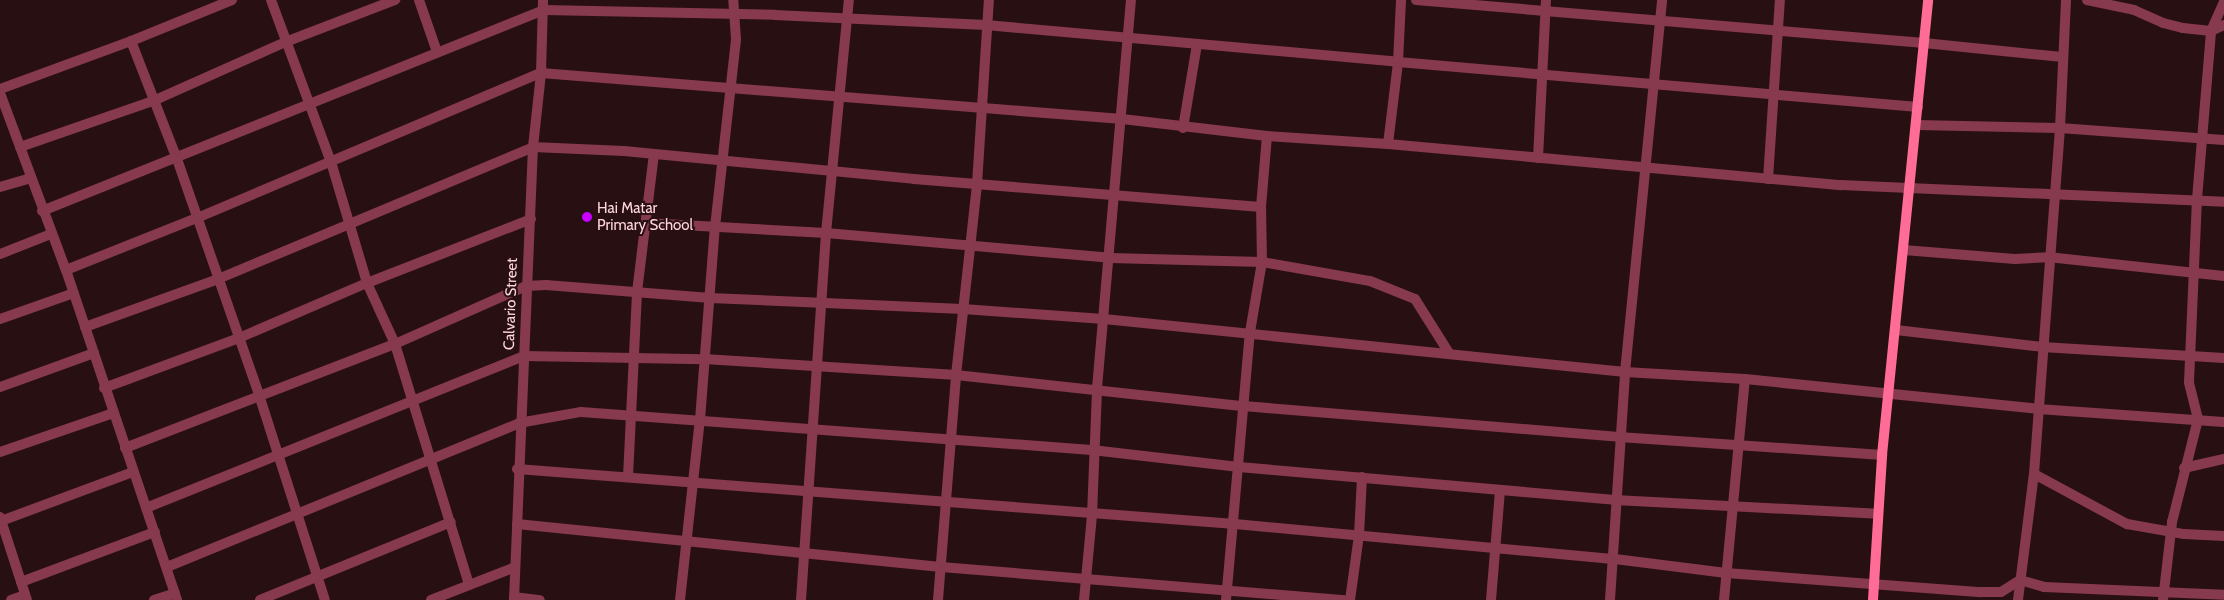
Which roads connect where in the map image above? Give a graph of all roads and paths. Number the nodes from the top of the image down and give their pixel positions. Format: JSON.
{"nodes":[{"id":1,"x":232,"y":0,"type":"edge"},
{"id":2,"x":271,"y":0,"type":"edge"},
{"id":3,"x":395,"y":0,"type":"edge"},
{"id":4,"x":419,"y":0,"type":"edge"},
{"id":5,"x":733,"y":0,"type":"edge"},
{"id":6,"x":848,"y":0,"type":"edge"},
{"id":7,"x":989,"y":0,"type":"edge"},
{"id":8,"x":1131,"y":0,"type":"edge"},
{"id":9,"x":1401,"y":0,"type":"edge"},
{"id":10,"x":1416,"y":0,"type":"edge"},
{"id":11,"x":1546,"y":0,"type":"edge"},
{"id":12,"x":1662,"y":0,"type":"edge"},
{"id":13,"x":1780,"y":0,"type":"edge"},
{"id":14,"x":1928,"y":0,"type":"edge"},
{"id":15,"x":2066,"y":0,"type":"edge"},
{"id":16,"x":2088,"y":0,"type":"edge"},
{"id":17,"x":2224,"y":2,"type":"edge"},
{"id":18,"x":544,"y":5,"type":"edge"},
{"id":19,"x":1546,"y":12,"type":"junction"},
{"id":20,"x":732,"y":15,"type":"junction"},
{"id":21,"x":848,"y":18,"type":"junction"},
{"id":22,"x":1658,"y":22,"type":"junction"},
{"id":23,"x":2224,"y":25,"type":"edge"},
{"id":24,"x":986,"y":26,"type":"junction"},
{"id":25,"x":1778,"y":31,"type":"junction"},
{"id":26,"x":2211,"y":31,"type":"junction"},
{"id":27,"x":1128,"y":37,"type":"junction"},
{"id":28,"x":130,"y":41,"type":"junction"},
{"id":29,"x":288,"y":42,"type":"junction"},
{"id":30,"x":1924,"y":43,"type":"junction"},
{"id":31,"x":1197,"y":44,"type":"junction"},
{"id":32,"x":437,"y":52,"type":"junction"},
{"id":33,"x":2062,"y":57,"type":"junction"},
{"id":34,"x":1398,"y":62,"type":"junction"},
{"id":35,"x":541,"y":73,"type":"junction"},
{"id":36,"x":1544,"y":76,"type":"junction"},
{"id":37,"x":1654,"y":85,"type":"junction"},
{"id":38,"x":731,"y":87,"type":"junction"},
{"id":39,"x":0,"y":91,"type":"edge"},
{"id":40,"x":1775,"y":94,"type":"junction"},
{"id":41,"x":839,"y":98,"type":"junction"},
{"id":42,"x":153,"y":101,"type":"junction"},
{"id":43,"x":310,"y":103,"type":"junction"},
{"id":44,"x":1918,"y":107,"type":"junction"},
{"id":45,"x":982,"y":108,"type":"junction"},
{"id":46,"x":1122,"y":119,"type":"junction"},
{"id":47,"x":5,"y":121,"type":"edge"},
{"id":48,"x":1917,"y":125,"type":"junction"},
{"id":49,"x":1184,"y":128,"type":"junction"},
{"id":50,"x":2060,"y":128,"type":"junction"},
{"id":51,"x":2224,"y":134,"type":"edge"},
{"id":52,"x":1267,"y":136,"type":"junction"},
{"id":53,"x":2207,"y":138,"type":"junction"},
{"id":54,"x":2224,"y":140,"type":"edge"},
{"id":55,"x":1388,"y":144,"type":"junction"},
{"id":56,"x":532,"y":146,"type":"junction"},
{"id":57,"x":20,"y":147,"type":"junction"},
{"id":58,"x":654,"y":154,"type":"junction"},
{"id":59,"x":1538,"y":158,"type":"junction"},
{"id":60,"x":177,"y":159,"type":"junction"},
{"id":61,"x":722,"y":160,"type":"junction"},
{"id":62,"x":331,"y":162,"type":"junction"},
{"id":63,"x":1647,"y":168,"type":"junction"},
{"id":64,"x":832,"y":171,"type":"junction"},
{"id":65,"x":31,"y":178,"type":"junction"},
{"id":66,"x":1768,"y":179,"type":"junction"},
{"id":67,"x":977,"y":184,"type":"junction"},
{"id":68,"x":0,"y":187,"type":"edge"},
{"id":69,"x":1910,"y":187,"type":"junction"},
{"id":70,"x":2054,"y":193,"type":"junction"},
{"id":71,"x":1116,"y":195,"type":"junction"},
{"id":72,"x":2197,"y":199,"type":"junction"},
{"id":73,"x":2224,"y":202,"type":"edge"},
{"id":74,"x":1261,"y":207,"type":"junction"},
{"id":75,"x":42,"y":211,"type":"junction"},
{"id":76,"x":197,"y":218,"type":"junction"},
{"id":77,"x":531,"y":219,"type":"junction"},
{"id":78,"x":646,"y":223,"type":"junction"},
{"id":79,"x":349,"y":225,"type":"junction"},
{"id":80,"x":714,"y":227,"type":"junction"},
{"id":81,"x":826,"y":233,"type":"junction"},
{"id":82,"x":51,"y":234,"type":"junction"},
{"id":83,"x":969,"y":246,"type":"junction"},
{"id":84,"x":1904,"y":250,"type":"junction"},
{"id":85,"x":0,"y":254,"type":"edge"},
{"id":86,"x":2048,"y":257,"type":"junction"},
{"id":87,"x":1110,"y":258,"type":"junction"},
{"id":88,"x":1262,"y":262,"type":"junction"},
{"id":89,"x":66,"y":270,"type":"junction"},
{"id":90,"x":2194,"y":273,"type":"junction"},
{"id":91,"x":2224,"y":276,"type":"edge"},
{"id":92,"x":218,"y":279,"type":"junction"},
{"id":93,"x":367,"y":283,"type":"junction"},
{"id":94,"x":526,"y":286,"type":"junction"},
{"id":95,"x":637,"y":292,"type":"junction"},
{"id":96,"x":74,"y":293,"type":"junction"},
{"id":97,"x":710,"y":298,"type":"junction"},
{"id":98,"x":823,"y":302,"type":"junction"},
{"id":99,"x":963,"y":309,"type":"junction"},
{"id":100,"x":0,"y":318,"type":"edge"},
{"id":101,"x":1104,"y":319,"type":"junction"},
{"id":102,"x":85,"y":327,"type":"junction"},
{"id":103,"x":1896,"y":330,"type":"junction"},
{"id":104,"x":1250,"y":332,"type":"junction"},
{"id":105,"x":239,"y":338,"type":"junction"},
{"id":106,"x":395,"y":344,"type":"junction"},
{"id":107,"x":2042,"y":347,"type":"junction"},
{"id":108,"x":94,"y":353,"type":"junction"},
{"id":109,"x":1448,"y":353,"type":"junction"},
{"id":110,"x":524,"y":356,"type":"junction"},
{"id":111,"x":2191,"y":356,"type":"junction"},
{"id":112,"x":635,"y":357,"type":"junction"},
{"id":113,"x":2224,"y":358,"type":"edge"},
{"id":114,"x":704,"y":359,"type":"junction"},
{"id":115,"x":816,"y":367,"type":"junction"},
{"id":116,"x":1625,"y":372,"type":"junction"},
{"id":117,"x":956,"y":375,"type":"junction"},
{"id":118,"x":1744,"y":379,"type":"junction"},
{"id":119,"x":0,"y":387,"type":"edge"},
{"id":120,"x":104,"y":388,"type":"junction"},
{"id":121,"x":1097,"y":388,"type":"junction"},
{"id":122,"x":1889,"y":392,"type":"junction"},
{"id":123,"x":260,"y":398,"type":"junction"},
{"id":124,"x":412,"y":401,"type":"junction"},
{"id":125,"x":1243,"y":406,"type":"junction"},
{"id":126,"x":2038,"y":409,"type":"junction"},
{"id":127,"x":113,"y":413,"type":"junction"},
{"id":128,"x":631,"y":417,"type":"junction"},
{"id":129,"x":2198,"y":418,"type":"junction"},
{"id":130,"x":700,"y":420,"type":"junction"},
{"id":131,"x":2224,"y":422,"type":"edge"},
{"id":132,"x":520,"y":423,"type":"junction"},
{"id":133,"x":812,"y":428,"type":"junction"},
{"id":134,"x":1619,"y":437,"type":"junction"},
{"id":135,"x":950,"y":440,"type":"junction"},
{"id":136,"x":1740,"y":443,"type":"junction"},
{"id":137,"x":125,"y":448,"type":"junction"},
{"id":138,"x":1092,"y":450,"type":"junction"},
{"id":139,"x":0,"y":452,"type":"edge"},
{"id":140,"x":1882,"y":454,"type":"junction"},
{"id":141,"x":279,"y":456,"type":"junction"},
{"id":142,"x":2224,"y":459,"type":"edge"},
{"id":143,"x":428,"y":460,"type":"junction"},
{"id":144,"x":1239,"y":467,"type":"junction"},
{"id":145,"x":2184,"y":468,"type":"junction"},
{"id":146,"x":517,"y":469,"type":"junction"},
{"id":147,"x":134,"y":472,"type":"junction"},
{"id":148,"x":2034,"y":474,"type":"junction"},
{"id":149,"x":628,"y":477,"type":"junction"},
{"id":150,"x":1362,"y":477,"type":"junction"},
{"id":151,"x":694,"y":482,"type":"junction"},
{"id":152,"x":1500,"y":490,"type":"junction"},
{"id":153,"x":809,"y":492,"type":"junction"},
{"id":154,"x":1615,"y":500,"type":"junction"},
{"id":155,"x":948,"y":502,"type":"junction"},
{"id":156,"x":146,"y":508,"type":"junction"},
{"id":157,"x":1734,"y":508,"type":"junction"},
{"id":158,"x":1878,"y":514,"type":"junction"},
{"id":159,"x":1092,"y":515,"type":"junction"},
{"id":160,"x":299,"y":516,"type":"junction"},
{"id":161,"x":1,"y":519,"type":"edge"},
{"id":162,"x":451,"y":522,"type":"junction"},
{"id":163,"x":517,"y":524,"type":"junction"},
{"id":164,"x":1234,"y":524,"type":"junction"},
{"id":165,"x":2170,"y":531,"type":"junction"},
{"id":166,"x":154,"y":532,"type":"junction"},
{"id":167,"x":1359,"y":535,"type":"junction"},
{"id":168,"x":2224,"y":536,"type":"edge"},
{"id":169,"x":3,"y":539,"type":"edge"},
{"id":170,"x":686,"y":544,"type":"junction"},
{"id":171,"x":1495,"y":547,"type":"junction"},
{"id":172,"x":803,"y":554,"type":"junction"},
{"id":173,"x":1615,"y":559,"type":"junction"},
{"id":174,"x":515,"y":567,"type":"junction"},
{"id":175,"x":941,"y":567,"type":"junction"},
{"id":176,"x":167,"y":568,"type":"junction"},
{"id":177,"x":1726,"y":573,"type":"junction"},
{"id":178,"x":318,"y":577,"type":"junction"},
{"id":179,"x":1086,"y":577,"type":"junction"},
{"id":180,"x":2020,"y":580,"type":"junction"},
{"id":181,"x":21,"y":582,"type":"junction"},
{"id":182,"x":1874,"y":583,"type":"junction"},
{"id":183,"x":469,"y":585,"type":"junction"},
{"id":184,"x":1227,"y":589,"type":"junction"},
{"id":185,"x":2224,"y":595,"type":"edge"},
{"id":186,"x":176,"y":596,"type":"edge"},
{"id":187,"x":2163,"y":596,"type":"edge"},
{"id":188,"x":26,"y":598,"type":"edge"},
{"id":189,"x":514,"y":598,"type":"edge"},
{"id":190,"x":11,"y":600,"type":"edge"},
{"id":191,"x":154,"y":600,"type":"edge"},
{"id":192,"x":260,"y":600,"type":"edge"},
{"id":193,"x":325,"y":600,"type":"edge"},
{"id":194,"x":431,"y":600,"type":"edge"},
{"id":195,"x":540,"y":600,"type":"edge"},
{"id":196,"x":680,"y":600,"type":"edge"},
{"id":197,"x":801,"y":600,"type":"edge"},
{"id":198,"x":938,"y":600,"type":"edge"},
{"id":199,"x":1084,"y":600,"type":"edge"},
{"id":200,"x":1226,"y":600,"type":"edge"},
{"id":201,"x":1344,"y":600,"type":"edge"},
{"id":202,"x":1350,"y":600,"type":"edge"},
{"id":203,"x":1492,"y":600,"type":"edge"},
{"id":204,"x":1610,"y":600,"type":"edge"},
{"id":205,"x":1724,"y":600,"type":"edge"},
{"id":206,"x":1873,"y":600,"type":"edge"},
{"id":207,"x":2018,"y":600,"type":"edge"}],
"edges":[{"from":1,"to":28,"type":"street"},
{"from":2,"to":29,"type":"street"},
{"from":3,"to":29,"type":"street"},
{"from":4,"to":32,"type":"street"},
{"from":5,"to":20,"type":"street"},
{"from":6,"to":21,"type":"street"},
{"from":7,"to":24,"type":"street"},
{"from":8,"to":27,"type":"street"},
{"from":9,"to":34,"type":"street"},
{"from":10,"to":19,"type":"street"},
{"from":11,"to":19,"type":"street"},
{"from":12,"to":22,"type":"street"},
{"from":13,"to":25,"type":"street"},
{"from":14,"to":30,"type":"street"},
{"from":15,"to":33,"type":"street"},
{"from":16,"to":26,"type":"street"},
{"from":17,"to":26,"type":"street"},
{"from":18,"to":20,"type":"street"},
{"from":18,"to":32,"type":"street"},
{"from":18,"to":35,"type":"street","name":"Calvario Street"},
{"from":19,"to":22,"type":"street"},
{"from":19,"to":36,"type":"street"},
{"from":20,"to":21,"type":"street"},
{"from":20,"to":38,"type":"street"},
{"from":21,"to":24,"type":"street"},
{"from":21,"to":41,"type":"street"},
{"from":22,"to":25,"type":"street"},
{"from":22,"to":37,"type":"street"},
{"from":23,"to":26,"type":"street"},
{"from":24,"to":27,"type":"street"},
{"from":24,"to":45,"type":"street"},
{"from":25,"to":30,"type":"street"},
{"from":25,"to":40,"type":"street"},
{"from":26,"to":53,"type":"street"},
{"from":27,"to":31,"type":"street"},
{"from":27,"to":46,"type":"street"},
{"from":28,"to":39,"type":"street"},
{"from":28,"to":42,"type":"street"},
{"from":29,"to":42,"type":"street"},
{"from":29,"to":43,"type":"street"},
{"from":30,"to":33,"type":"street"},
{"from":30,"to":44,"type":"street"},
{"from":31,"to":34,"type":"street"},
{"from":31,"to":49,"type":"street"},
{"from":32,"to":43,"type":"street"},
{"from":33,"to":50,"type":"street"},
{"from":34,"to":36,"type":"street"},
{"from":34,"to":55,"type":"street"},
{"from":35,"to":38,"type":"street"},
{"from":35,"to":56,"type":"street","name":"Calvario Street"},
{"from":35,"to":62,"type":"street"},
{"from":36,"to":37,"type":"street"},
{"from":36,"to":59,"type":"street"},
{"from":37,"to":40,"type":"street"},
{"from":37,"to":63,"type":"street"},
{"from":38,"to":41,"type":"street"},
{"from":38,"to":61,"type":"street"},
{"from":39,"to":47,"type":"street"},
{"from":40,"to":44,"type":"street"},
{"from":40,"to":66,"type":"street"},
{"from":41,"to":45,"type":"street"},
{"from":41,"to":64,"type":"street"},
{"from":42,"to":57,"type":"street"},
{"from":42,"to":60,"type":"street"},
{"from":43,"to":60,"type":"street"},
{"from":43,"to":62,"type":"street"},
{"from":44,"to":48,"type":"street"},
{"from":45,"to":46,"type":"street"},
{"from":45,"to":67,"type":"street"},
{"from":46,"to":49,"type":"street"},
{"from":46,"to":71,"type":"street"},
{"from":47,"to":57,"type":"street"},
{"from":48,"to":50,"type":"street"},
{"from":48,"to":69,"type":"street"},
{"from":49,"to":52,"type":"street"},
{"from":50,"to":53,"type":"street"},
{"from":50,"to":70,"type":"street"},
{"from":51,"to":53,"type":"street"},
{"from":52,"to":55,"type":"street"},
{"from":52,"to":74,"type":"street"},
{"from":53,"to":54,"type":"street"},
{"from":53,"to":72,"type":"street"},
{"from":55,"to":59,"type":"street"},
{"from":56,"to":58,"type":"street"},
{"from":56,"to":77,"type":"street","name":"Calvario Street"},
{"from":56,"to":79,"type":"street"},
{"from":57,"to":65,"type":"street"},
{"from":58,"to":61,"type":"street"},
{"from":58,"to":78,"type":"street"},
{"from":59,"to":63,"type":"street"},
{"from":60,"to":75,"type":"street"},
{"from":60,"to":76,"type":"street"},
{"from":61,"to":64,"type":"street"},
{"from":61,"to":80,"type":"street"},
{"from":62,"to":76,"type":"street"},
{"from":62,"to":79,"type":"street"},
{"from":63,"to":66,"type":"street"},
{"from":63,"to":116,"type":"street"},
{"from":64,"to":67,"type":"street"},
{"from":64,"to":81,"type":"street"},
{"from":65,"to":68,"type":"street"},
{"from":65,"to":75,"type":"street"},
{"from":66,"to":69,"type":"street"},
{"from":67,"to":71,"type":"street"},
{"from":67,"to":83,"type":"street"},
{"from":69,"to":70,"type":"street"},
{"from":69,"to":84,"type":"street"},
{"from":70,"to":72,"type":"street"},
{"from":70,"to":86,"type":"street"},
{"from":71,"to":74,"type":"street"},
{"from":71,"to":87,"type":"street"},
{"from":72,"to":73,"type":"street"},
{"from":72,"to":90,"type":"street"},
{"from":74,"to":88,"type":"street"},
{"from":75,"to":82,"type":"street"},
{"from":76,"to":89,"type":"street"},
{"from":76,"to":92,"type":"street"},
{"from":77,"to":93,"type":"street"},
{"from":77,"to":94,"type":"street","name":"Calvario Street"},
{"from":78,"to":80,"type":"street"},
{"from":78,"to":95,"type":"street"},
{"from":79,"to":92,"type":"street"},
{"from":79,"to":93,"type":"street"},
{"from":80,"to":81,"type":"street"},
{"from":80,"to":97,"type":"street"},
{"from":81,"to":83,"type":"street"},
{"from":81,"to":98,"type":"street"},
{"from":82,"to":85,"type":"street"},
{"from":82,"to":89,"type":"street"},
{"from":83,"to":87,"type":"street"},
{"from":83,"to":99,"type":"street"},
{"from":84,"to":86,"type":"street"},
{"from":84,"to":103,"type":"street"},
{"from":86,"to":90,"type":"street"},
{"from":86,"to":107,"type":"street"},
{"from":87,"to":88,"type":"street"},
{"from":87,"to":101,"type":"street"},
{"from":88,"to":104,"type":"street"},
{"from":88,"to":109,"type":"street"},
{"from":89,"to":96,"type":"street"},
{"from":90,"to":91,"type":"street"},
{"from":90,"to":111,"type":"street"},
{"from":92,"to":102,"type":"street"},
{"from":92,"to":105,"type":"street"},
{"from":93,"to":105,"type":"street"},
{"from":93,"to":106,"type":"street"},
{"from":94,"to":95,"type":"street"},
{"from":94,"to":106,"type":"street"},
{"from":94,"to":110,"type":"street","name":"Calvario Street"},
{"from":95,"to":97,"type":"street"},
{"from":95,"to":112,"type":"street"},
{"from":96,"to":100,"type":"street"},
{"from":96,"to":102,"type":"street"},
{"from":97,"to":98,"type":"street"},
{"from":97,"to":114,"type":"street"},
{"from":98,"to":99,"type":"street"},
{"from":98,"to":115,"type":"street"},
{"from":99,"to":101,"type":"street"},
{"from":99,"to":117,"type":"street"},
{"from":101,"to":104,"type":"street"},
{"from":101,"to":121,"type":"street"},
{"from":102,"to":108,"type":"street"},
{"from":103,"to":107,"type":"street"},
{"from":103,"to":122,"type":"street"},
{"from":104,"to":109,"type":"street"},
{"from":104,"to":125,"type":"street"},
{"from":105,"to":120,"type":"street"},
{"from":105,"to":123,"type":"street"},
{"from":106,"to":123,"type":"street"},
{"from":106,"to":124,"type":"street"},
{"from":107,"to":111,"type":"street"},
{"from":107,"to":126,"type":"street"},
{"from":108,"to":119,"type":"street"},
{"from":108,"to":120,"type":"street"},
{"from":109,"to":116,"type":"street"},
{"from":110,"to":112,"type":"street"},
{"from":110,"to":124,"type":"street"},
{"from":110,"to":132,"type":"street","name":"Calvario Street"},
{"from":111,"to":113,"type":"street"},
{"from":111,"to":129,"type":"street"},
{"from":112,"to":114,"type":"street"},
{"from":112,"to":128,"type":"street"},
{"from":114,"to":115,"type":"street"},
{"from":114,"to":130,"type":"street"},
{"from":115,"to":117,"type":"street"},
{"from":115,"to":133,"type":"street"},
{"from":116,"to":118,"type":"street"},
{"from":116,"to":134,"type":"street"},
{"from":117,"to":121,"type":"street"},
{"from":117,"to":135,"type":"street"},
{"from":118,"to":122,"type":"street"},
{"from":118,"to":136,"type":"street"},
{"from":120,"to":127,"type":"street"},
{"from":121,"to":125,"type":"street"},
{"from":121,"to":138,"type":"street"},
{"from":122,"to":126,"type":"street"},
{"from":122,"to":140,"type":"street"},
{"from":123,"to":137,"type":"street"},
{"from":123,"to":141,"type":"street"},
{"from":124,"to":141,"type":"street"},
{"from":124,"to":143,"type":"street"},
{"from":125,"to":134,"type":"street"},
{"from":125,"to":144,"type":"street"},
{"from":126,"to":129,"type":"street"},
{"from":126,"to":148,"type":"street"},
{"from":127,"to":137,"type":"street"},
{"from":127,"to":139,"type":"street"},
{"from":128,"to":130,"type":"street"},
{"from":128,"to":132,"type":"street"},
{"from":128,"to":149,"type":"street"},
{"from":129,"to":131,"type":"street"},
{"from":129,"to":145,"type":"street"},
{"from":130,"to":133,"type":"street"},
{"from":130,"to":151,"type":"street"},
{"from":132,"to":143,"type":"street"},
{"from":132,"to":146,"type":"street","name":"Calvario Street"},
{"from":133,"to":135,"type":"street"},
{"from":133,"to":153,"type":"street"},
{"from":134,"to":136,"type":"street"},
{"from":134,"to":154,"type":"street"},
{"from":135,"to":138,"type":"street"},
{"from":135,"to":155,"type":"street"},
{"from":136,"to":140,"type":"street"},
{"from":136,"to":157,"type":"street"},
{"from":137,"to":147,"type":"street"},
{"from":138,"to":144,"type":"street"},
{"from":138,"to":159,"type":"street"},
{"from":140,"to":158,"type":"street"},
{"from":141,"to":156,"type":"street"},
{"from":141,"to":160,"type":"street"},
{"from":142,"to":145,"type":"street"},
{"from":143,"to":160,"type":"street"},
{"from":143,"to":162,"type":"street"},
{"from":144,"to":150,"type":"street"},
{"from":144,"to":164,"type":"street"},
{"from":145,"to":165,"type":"street"},
{"from":146,"to":149,"type":"street"},
{"from":146,"to":163,"type":"street","name":"Calvario Street"},
{"from":147,"to":156,"type":"street"},
{"from":147,"to":161,"type":"street"},
{"from":148,"to":165,"type":"street"},
{"from":148,"to":180,"type":"street"},
{"from":149,"to":151,"type":"street"},
{"from":150,"to":152,"type":"street"},
{"from":150,"to":167,"type":"street"},
{"from":151,"to":153,"type":"street"},
{"from":151,"to":170,"type":"street"},
{"from":152,"to":154,"type":"street"},
{"from":152,"to":171,"type":"street"},
{"from":153,"to":155,"type":"street"},
{"from":153,"to":172,"type":"street"},
{"from":154,"to":157,"type":"street"},
{"from":154,"to":173,"type":"street"},
{"from":155,"to":159,"type":"street"},
{"from":155,"to":175,"type":"street"},
{"from":156,"to":166,"type":"street"},
{"from":157,"to":158,"type":"street"},
{"from":157,"to":177,"type":"street"},
{"from":158,"to":182,"type":"street"},
{"from":159,"to":164,"type":"street"},
{"from":159,"to":179,"type":"street"},
{"from":160,"to":176,"type":"street"},
{"from":160,"to":178,"type":"street"},
{"from":161,"to":169,"type":"street"},
{"from":162,"to":178,"type":"street"},
{"from":162,"to":183,"type":"street"},
{"from":163,"to":170,"type":"street"},
{"from":163,"to":174,"type":"street","name":"Calvario Street"},
{"from":164,"to":167,"type":"street"},
{"from":164,"to":184,"type":"street"},
{"from":165,"to":168,"type":"street"},
{"from":165,"to":187,"type":"street"},
{"from":166,"to":176,"type":"street"},
{"from":166,"to":181,"type":"street"},
{"from":167,"to":171,"type":"street"},
{"from":167,"to":202,"type":"street"},
{"from":169,"to":181,"type":"street"},
{"from":170,"to":172,"type":"street"},
{"from":170,"to":196,"type":"street"},
{"from":171,"to":173,"type":"street"},
{"from":171,"to":203,"type":"street"},
{"from":172,"to":175,"type":"street"},
{"from":172,"to":197,"type":"street"},
{"from":173,"to":177,"type":"street"},
{"from":173,"to":204,"type":"street"},
{"from":174,"to":183,"type":"street"},
{"from":174,"to":189,"type":"street","name":"Calvario Street"},
{"from":175,"to":179,"type":"street"},
{"from":175,"to":198,"type":"street"},
{"from":176,"to":186,"type":"street"},
{"from":177,"to":182,"type":"street"},
{"from":177,"to":205,"type":"street"},
{"from":178,"to":192,"type":"street"},
{"from":178,"to":193,"type":"street"},
{"from":179,"to":184,"type":"street"},
{"from":179,"to":199,"type":"street"},
{"from":180,"to":182,"type":"street"},
{"from":180,"to":187,"type":"street"},
{"from":180,"to":207,"type":"street"},
{"from":181,"to":188,"type":"street"},
{"from":182,"to":206,"type":"street"},
{"from":183,"to":194,"type":"street"},
{"from":184,"to":200,"type":"street"},
{"from":184,"to":201,"type":"street"},
{"from":185,"to":187,"type":"street"},
{"from":186,"to":191,"type":"street"},
{"from":188,"to":190,"type":"street"},
{"from":189,"to":195,"type":"street"}]}
